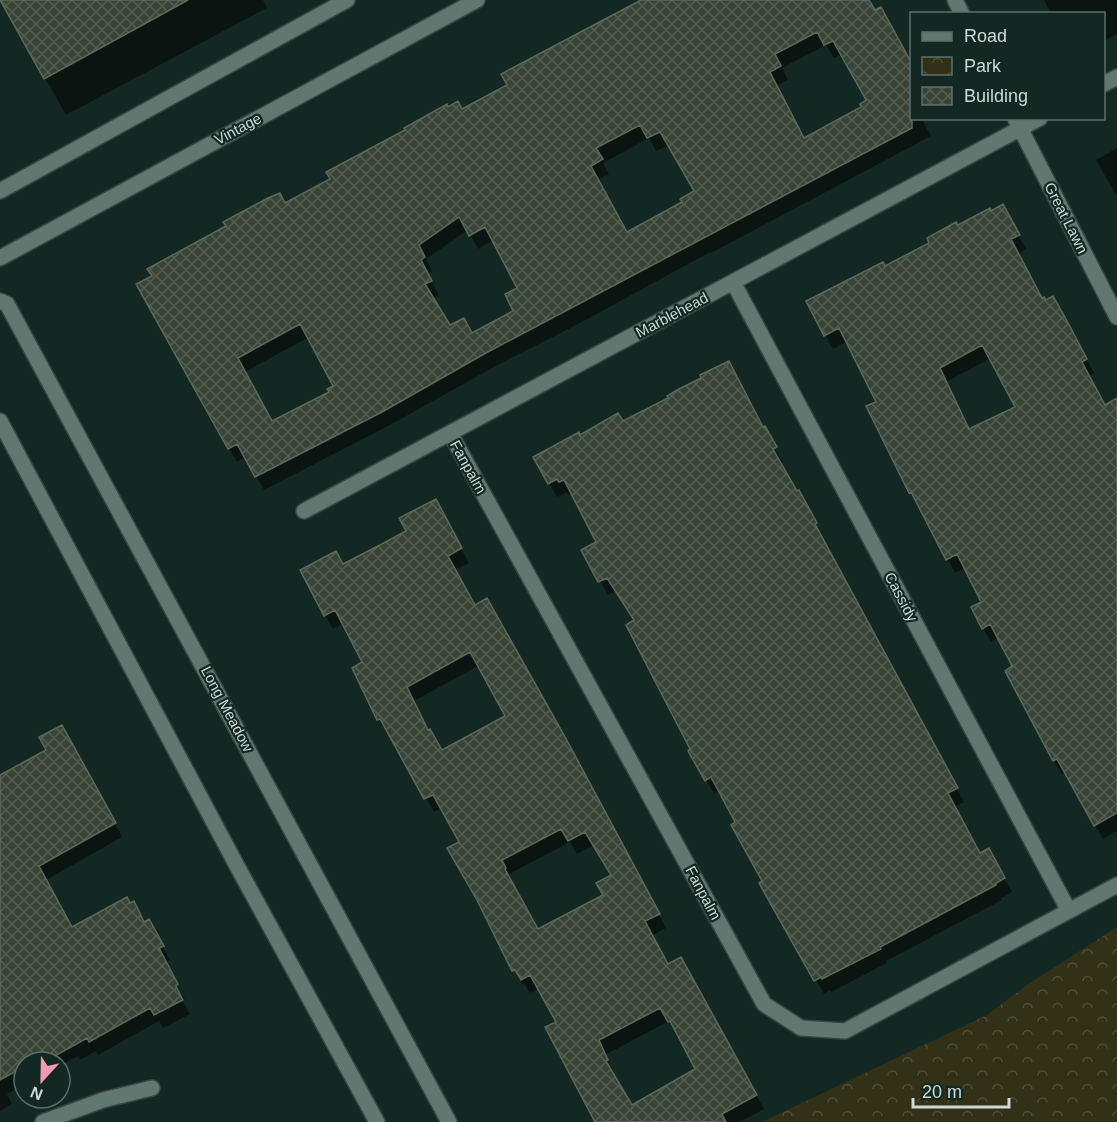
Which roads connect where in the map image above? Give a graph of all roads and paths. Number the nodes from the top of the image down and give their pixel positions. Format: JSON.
{"nodes":[{"id":1,"x":347,"y":0,"type":"edge"},
{"id":2,"x":477,"y":0,"type":"edge"},
{"id":3,"x":1033,"y":120,"type":"edge"},
{"id":4,"x":1018,"y":124,"type":"edge"},
{"id":5,"x":0,"y":191,"type":"edge"},
{"id":6,"x":0,"y":258,"type":"edge"},
{"id":7,"x":733,"y":282,"type":"junction"},
{"id":8,"x":0,"y":301,"type":"edge"},
{"id":9,"x":1117,"y":317,"type":"edge"},
{"id":10,"x":0,"y":421,"type":"edge"},
{"id":11,"x":450,"y":433,"type":"junction"},
{"id":12,"x":304,"y":511,"type":"dead end"},
{"id":13,"x":1117,"y":885,"type":"edge"},
{"id":14,"x":1069,"y":911,"type":"junction"},
{"id":15,"x":152,"y":1088,"type":"dead end"},
{"id":16,"x":43,"y":1122,"type":"edge"},
{"id":17,"x":377,"y":1122,"type":"edge"},
{"id":18,"x":449,"y":1122,"type":"edge"}],
"edges":[{"from":1,"to":5,"type":"street"},
{"from":2,"to":6,"type":"street","name":"Vintage"},
{"from":3,"to":4,"type":"street","name":"Marblehead"},
{"from":4,"to":7,"type":"street","name":"Marblehead"},
{"from":4,"to":9,"type":"street","name":"Great Lawn"},
{"from":7,"to":11,"type":"street","name":"Marblehead"},
{"from":7,"to":14,"type":"street","name":"Cassidy"},
{"from":8,"to":18,"type":"street","name":"Long Meadow"},
{"from":10,"to":17,"type":"street"},
{"from":11,"to":12,"type":"street","name":"Marblehead"},
{"from":11,"to":14,"type":"street","name":"Fanpalm"},
{"from":13,"to":14,"type":"street","name":"Fanpalm"},
{"from":15,"to":16,"type":"street"}]}
